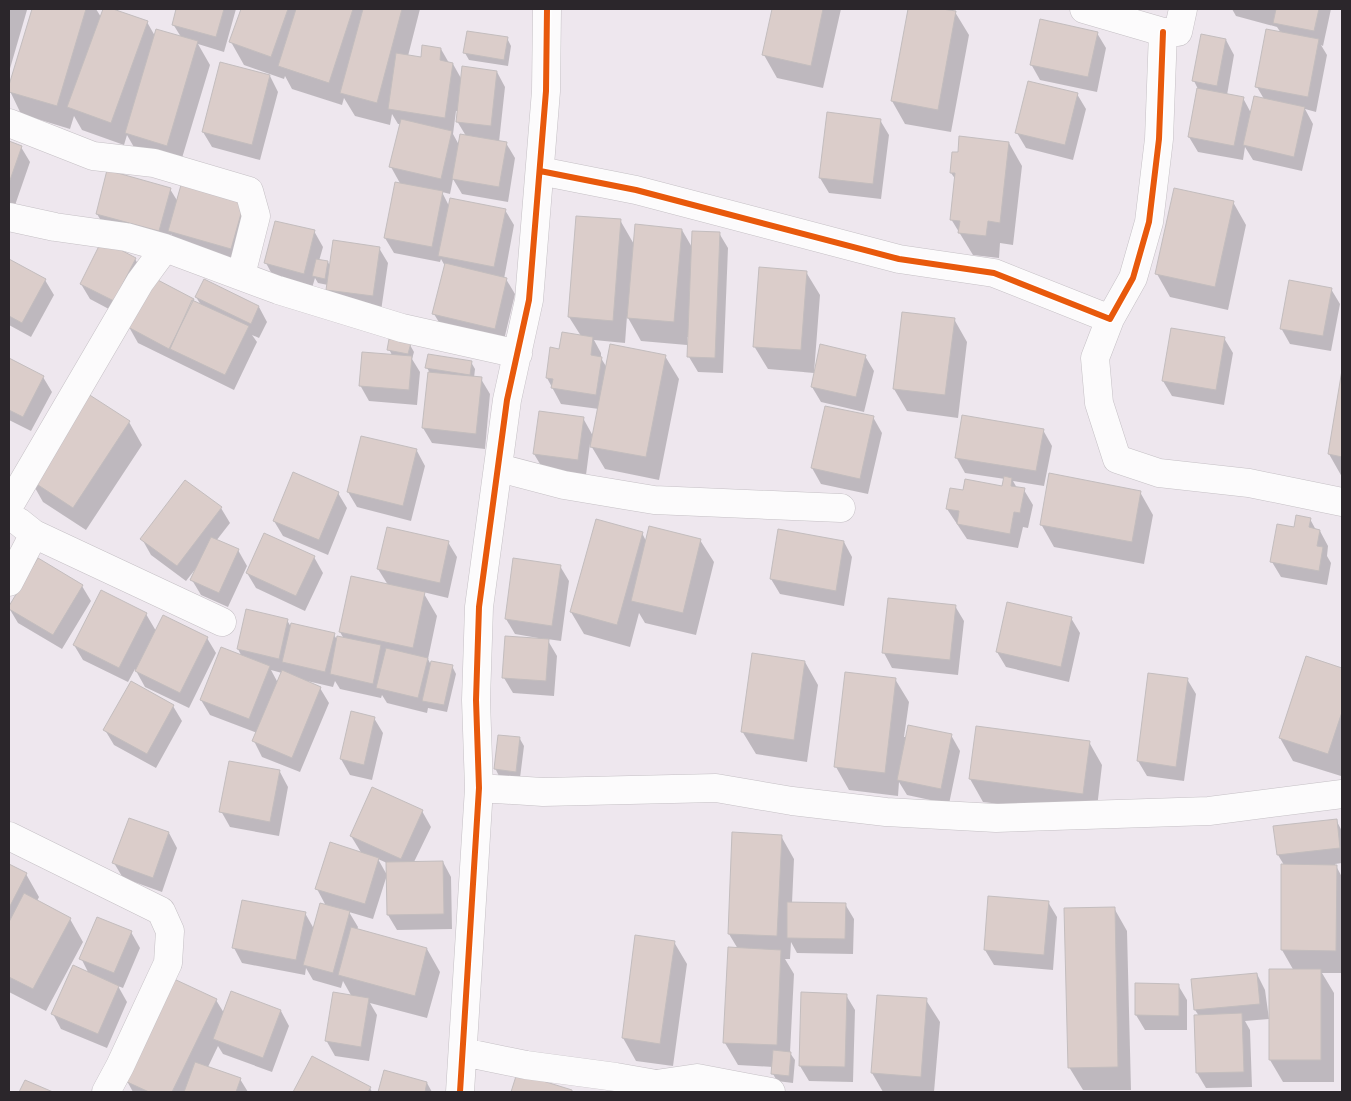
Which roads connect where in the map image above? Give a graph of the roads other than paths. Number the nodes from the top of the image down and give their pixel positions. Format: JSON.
{"nodes":[{"id":1,"x":547,"y":9,"type":"edge"},
{"id":2,"x":1084,"y":9,"type":"edge"},
{"id":3,"x":1184,"y":9,"type":"edge"},
{"id":4,"x":1163,"y":32,"type":"junction"},
{"id":5,"x":9,"y":124,"type":"edge"},
{"id":6,"x":540,"y":171,"type":"junction"},
{"id":7,"x":9,"y":217,"type":"edge"},
{"id":8,"x":165,"y":248,"type":"junction"},
{"id":9,"x":241,"y":275,"type":"junction"},
{"id":10,"x":1110,"y":318,"type":"junction"},
{"id":11,"x":518,"y":354,"type":"junction"},
{"id":12,"x":499,"y":468,"type":"junction"},
{"id":13,"x":1342,"y":502,"type":"edge"},
{"id":14,"x":9,"y":506,"type":"edge"},
{"id":15,"x":841,"y":508,"type":"dead end"},
{"id":16,"x":9,"y":513,"type":"edge"},
{"id":17,"x":34,"y":534,"type":"junction"},
{"id":18,"x":9,"y":582,"type":"edge"},
{"id":19,"x":222,"y":622,"type":"dead end"},
{"id":20,"x":479,"y":788,"type":"junction"},
{"id":21,"x":1342,"y":794,"type":"edge"},
{"id":22,"x":9,"y":836,"type":"edge"},
{"id":23,"x":463,"y":1052,"type":"junction"},
{"id":24,"x":655,"y":1088,"type":"edge"},
{"id":25,"x":106,"y":1092,"type":"edge"},
{"id":26,"x":460,"y":1092,"type":"edge"},
{"id":27,"x":770,"y":1092,"type":"edge"}],
"edges":[{"from":1,"to":6,"type":"street"},
{"from":2,"to":4,"type":"street"},
{"from":3,"to":4,"type":"street"},
{"from":4,"to":10,"type":"street"},
{"from":5,"to":9,"type":"street"},
{"from":6,"to":10,"type":"street"},
{"from":6,"to":11,"type":"street"},
{"from":7,"to":8,"type":"street"},
{"from":8,"to":9,"type":"street"},
{"from":8,"to":14,"type":"street"},
{"from":9,"to":11,"type":"street"},
{"from":10,"to":13,"type":"street"},
{"from":11,"to":12,"type":"street"},
{"from":12,"to":15,"type":"street"},
{"from":12,"to":20,"type":"street"},
{"from":16,"to":17,"type":"street"},
{"from":17,"to":18,"type":"street"},
{"from":17,"to":19,"type":"street"},
{"from":20,"to":21,"type":"street"},
{"from":20,"to":23,"type":"street"},
{"from":22,"to":25,"type":"street"},
{"from":23,"to":24,"type":"street"},
{"from":23,"to":26,"type":"street"},
{"from":24,"to":27,"type":"street"}]}
